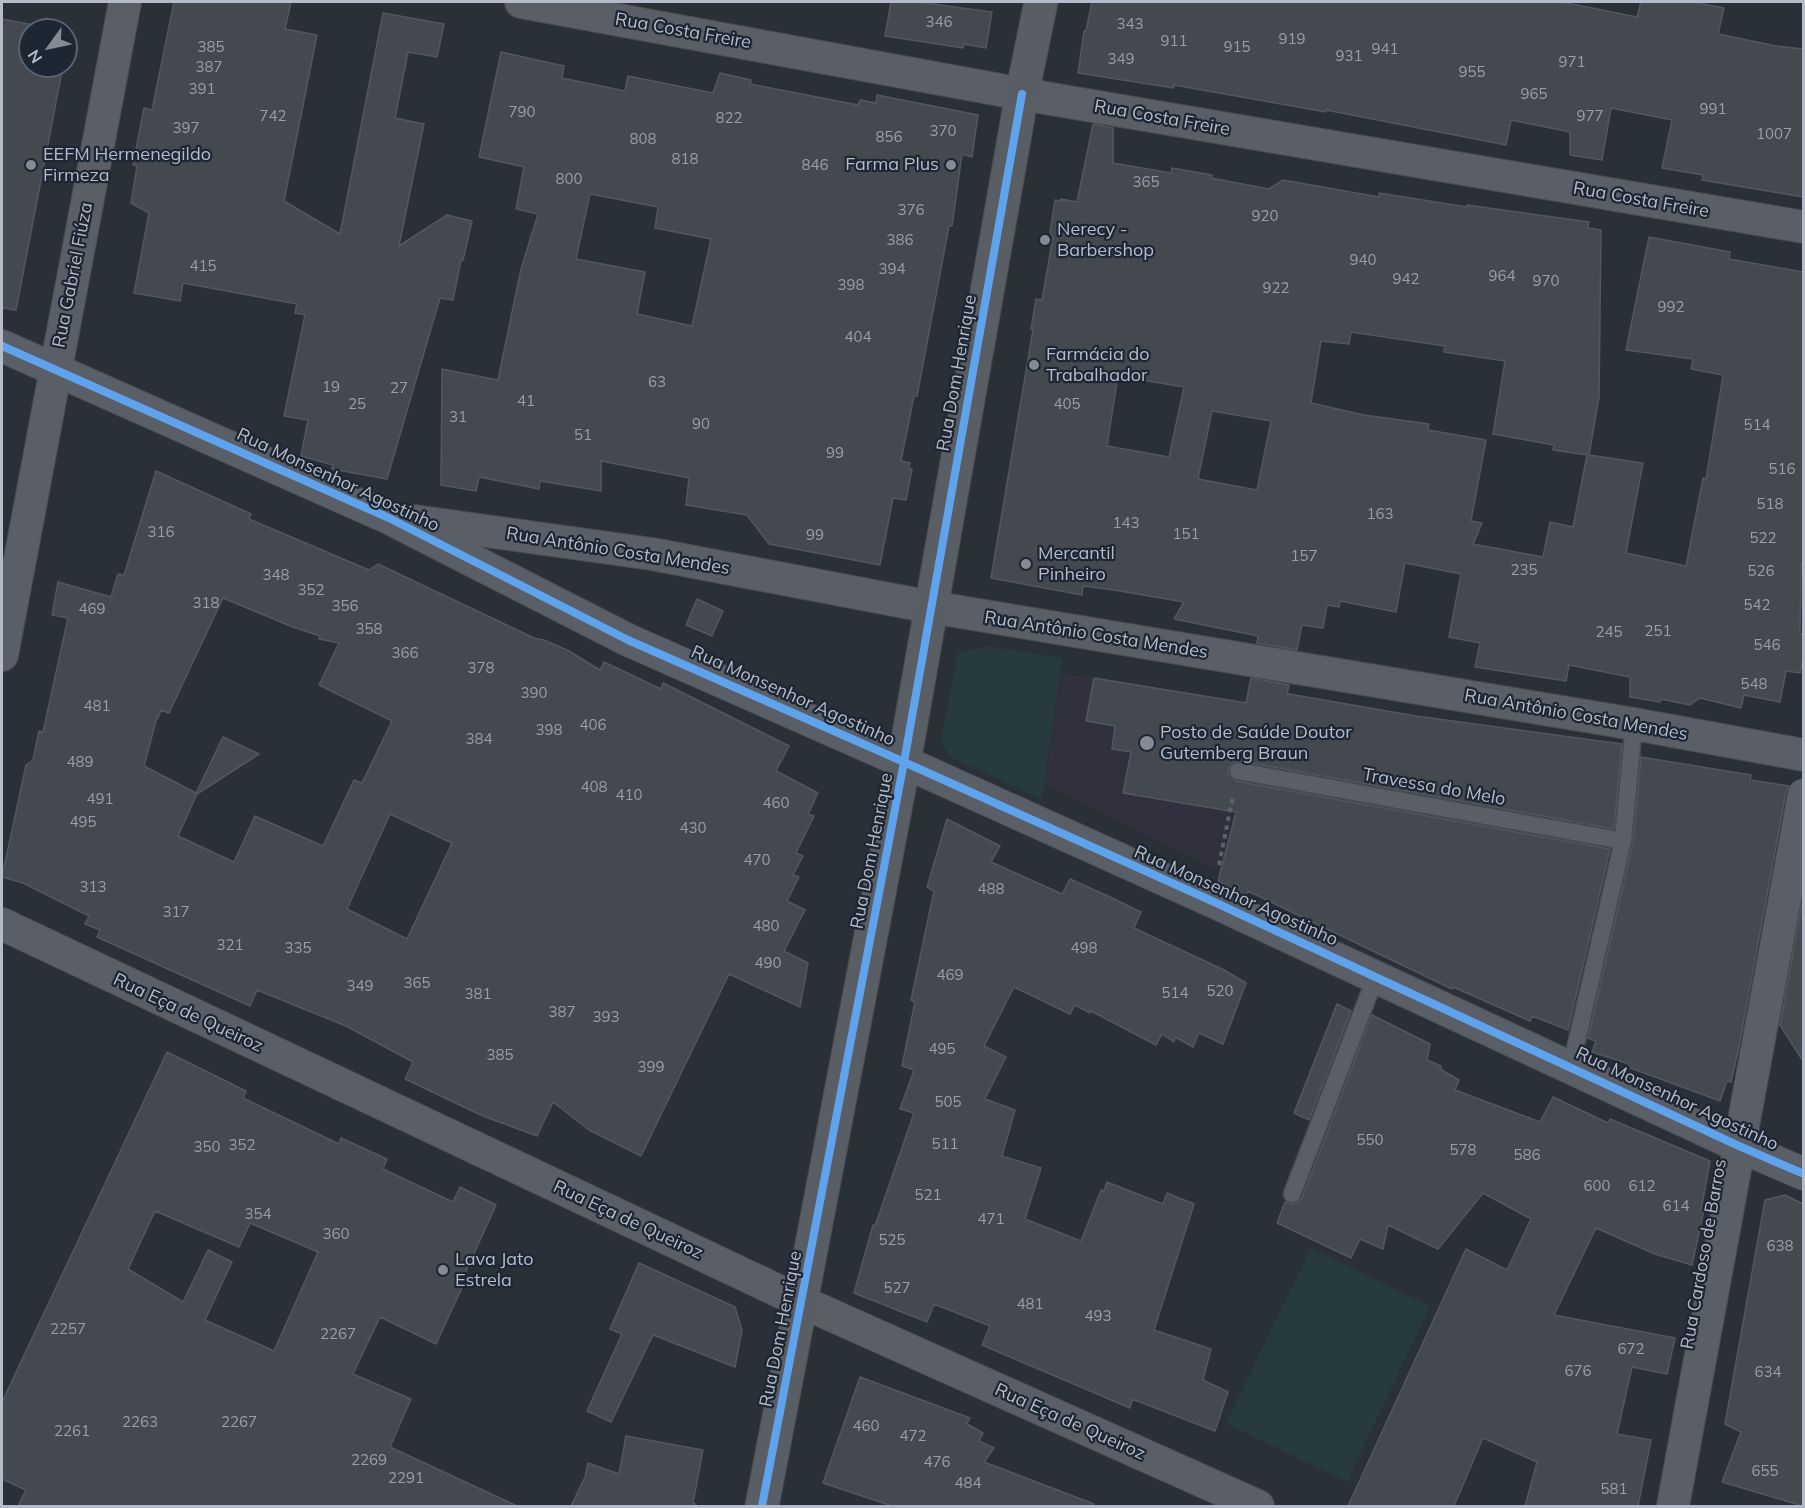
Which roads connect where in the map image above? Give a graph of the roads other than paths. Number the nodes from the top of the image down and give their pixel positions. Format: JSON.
{"nodes":[{"id":1,"x":125,"y":2,"type":"edge"},
{"id":2,"x":521,"y":2,"type":"edge"},
{"id":3,"x":1041,"y":2,"type":"edge"},
{"id":4,"x":1022,"y":94,"type":"junction"},
{"id":5,"x":1803,"y":227,"type":"edge"},
{"id":6,"x":2,"y":346,"type":"edge"},
{"id":7,"x":55,"y":370,"type":"junction"},
{"id":8,"x":389,"y":518,"type":"junction"},
{"id":9,"x":931,"y":607,"type":"junction"},
{"id":10,"x":2,"y":655,"type":"edge"},
{"id":11,"x":1634,"y":724,"type":"junction"},
{"id":12,"x":1803,"y":755,"type":"edge"},
{"id":13,"x":904,"y":762,"type":"junction"},
{"id":14,"x":1238,"y":771,"type":"road end"},
{"id":15,"x":1803,"y":795,"type":"edge"},
{"id":16,"x":1623,"y":841,"type":"junction"},
{"id":17,"x":2,"y":924,"type":"edge"},
{"id":18,"x":1376,"y":976,"type":"junction"},
{"id":19,"x":1571,"y":1066,"type":"junction"},
{"id":20,"x":1739,"y":1146,"type":"junction"},
{"id":21,"x":1803,"y":1174,"type":"edge"},
{"id":22,"x":1292,"y":1194,"type":"dead end"},
{"id":23,"x":802,"y":1302,"type":"junction"},
{"id":24,"x":762,"y":1506,"type":"edge"},
{"id":25,"x":1258,"y":1506,"type":"edge"},
{"id":26,"x":1673,"y":1506,"type":"edge"}],
"edges":[{"from":1,"to":7,"type":"street","name":"Rua Gabriel Fiúza"},
{"from":2,"to":4,"type":"street","name":"Rua Costa Freire"},
{"from":3,"to":4,"type":"street","name":"Rua Dom Henrique"},
{"from":4,"to":5,"type":"street","name":"Rua Costa Freire"},
{"from":4,"to":9,"type":"street","name":"Rua Dom Henrique"},
{"from":6,"to":7,"type":"street","name":"Rua Monsenhor Agostinho"},
{"from":7,"to":8,"type":"street","name":"Rua Monsenhor Agostinho"},
{"from":7,"to":10,"type":"street","name":"Rua Gabriel Fiúza"},
{"from":8,"to":9,"type":"street","name":"Rua Antônio Costa Mendes"},
{"from":8,"to":13,"type":"street","name":"Rua Monsenhor Agostinho"},
{"from":9,"to":11,"type":"street","name":"Rua Antônio Costa Mendes"},
{"from":9,"to":13,"type":"street","name":"Rua Dom Henrique"},
{"from":11,"to":12,"type":"street","name":"Rua Antônio Costa Mendes"},
{"from":11,"to":16,"type":"lane"},
{"from":13,"to":18,"type":"street","name":"Rua Monsenhor Agostinho"},
{"from":13,"to":23,"type":"street","name":"Rua Dom Henrique"},
{"from":14,"to":16,"type":"lane","name":"Travessa do Melo"},
{"from":15,"to":20,"type":"street","name":"Rua Cardoso de Barros"},
{"from":16,"to":19,"type":"lane"},
{"from":17,"to":23,"type":"street","name":"Rua Eça de Queiroz"},
{"from":18,"to":19,"type":"street","name":"Rua Monsenhor Agostinho"},
{"from":18,"to":22,"type":"lane"},
{"from":19,"to":20,"type":"street","name":"Rua Monsenhor Agostinho"},
{"from":20,"to":21,"type":"street","name":"Rua Monsenhor Agostinho"},
{"from":20,"to":26,"type":"street","name":"Rua Cardoso de Barros"},
{"from":23,"to":24,"type":"street","name":"Rua Dom Henrique"},
{"from":23,"to":25,"type":"street","name":"Rua Eça de Queiroz"}]}
